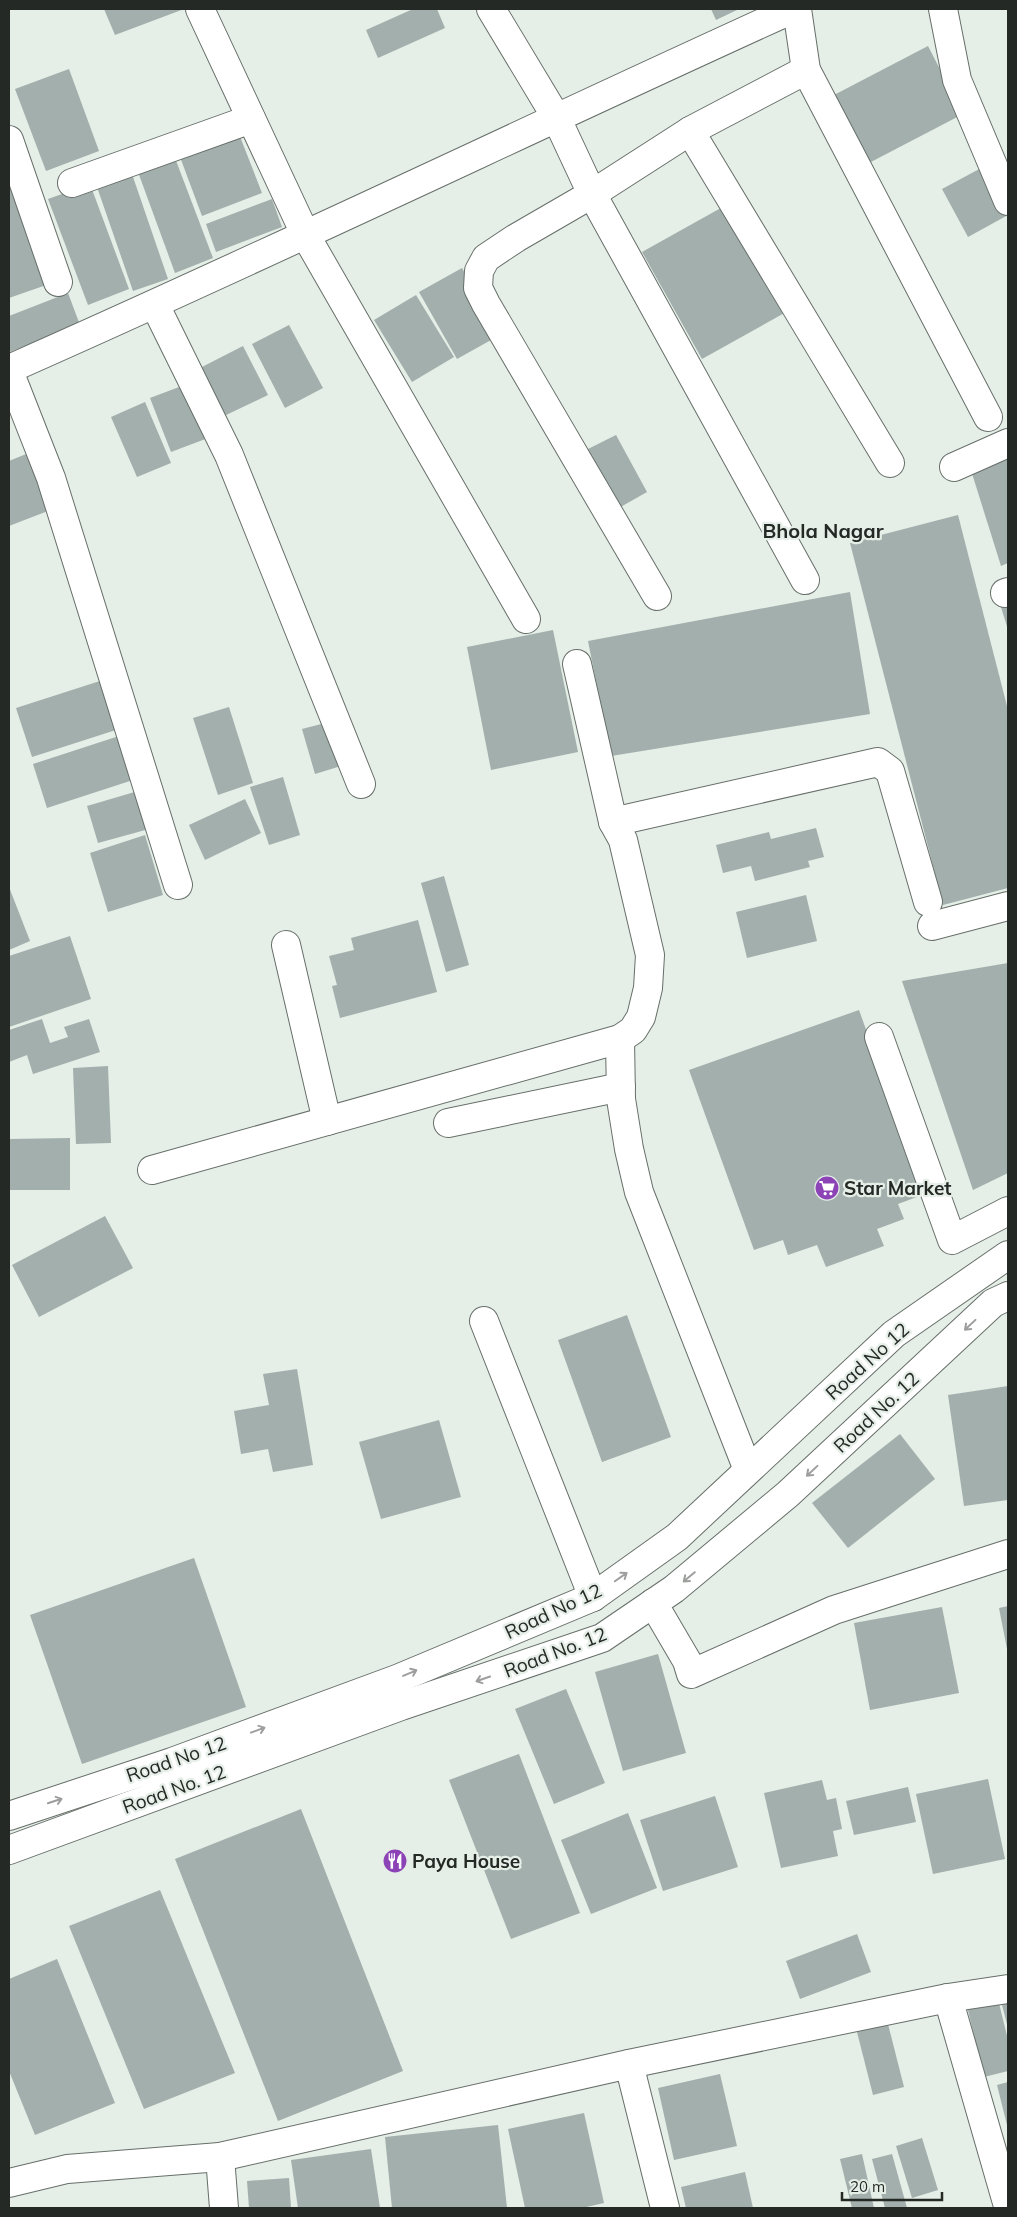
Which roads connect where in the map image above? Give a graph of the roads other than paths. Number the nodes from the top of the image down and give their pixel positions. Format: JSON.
{"nodes":[{"id":1,"x":200,"y":9,"type":"edge"},
{"id":2,"x":491,"y":9,"type":"edge"},
{"id":3,"x":795,"y":9,"type":"edge"},
{"id":4,"x":943,"y":9,"type":"edge"},
{"id":5,"x":806,"y":70,"type":"junction"},
{"id":6,"x":556,"y":116,"type":"junction"},
{"id":7,"x":251,"y":119,"type":"junction"},
{"id":8,"x":690,"y":131,"type":"junction"},
{"id":9,"x":9,"y":140,"type":"edge"},
{"id":10,"x":72,"y":183,"type":"dead end"},
{"id":11,"x":592,"y":194,"type":"junction"},
{"id":12,"x":1008,"y":202,"type":"edge"},
{"id":13,"x":306,"y":236,"type":"junction"},
{"id":14,"x":58,"y":282,"type":"dead end"},
{"id":15,"x":155,"y":305,"type":"junction"},
{"id":16,"x":9,"y":370,"type":"edge"},
{"id":17,"x":988,"y":417,"type":"dead end"},
{"id":18,"x":1008,"y":443,"type":"edge"},
{"id":19,"x":890,"y":463,"type":"dead end"},
{"id":20,"x":954,"y":467,"type":"dead end"},
{"id":21,"x":805,"y":580,"type":"dead end"},
{"id":22,"x":657,"y":596,"type":"dead end"},
{"id":23,"x":526,"y":619,"type":"dead end"},
{"id":24,"x":577,"y":664,"type":"dead end"},
{"id":25,"x":361,"y":784,"type":"dead end"},
{"id":26,"x":613,"y":822,"type":"junction"},
{"id":27,"x":178,"y":885,"type":"dead end"},
{"id":28,"x":1008,"y":906,"type":"edge"},
{"id":29,"x":286,"y":945,"type":"dead end"},
{"id":30,"x":879,"y":1037,"type":"dead end"},
{"id":31,"x":620,"y":1039,"type":"junction"},
{"id":32,"x":621,"y":1088,"type":"junction"},
{"id":33,"x":327,"y":1121,"type":"junction"},
{"id":34,"x":448,"y":1123,"type":"dead end"},
{"id":35,"x":152,"y":1170,"type":"dead end"},
{"id":36,"x":1008,"y":1211,"type":"edge"},
{"id":37,"x":1008,"y":1255,"type":"edge"},
{"id":38,"x":1008,"y":1296,"type":"edge"},
{"id":39,"x":484,"y":1320,"type":"dead end"},
{"id":40,"x":748,"y":1470,"type":"junction"},
{"id":41,"x":1008,"y":1554,"type":"edge"},
{"id":42,"x":592,"y":1597,"type":"junction"},
{"id":43,"x":653,"y":1603,"type":"junction"},
{"id":44,"x":9,"y":1816,"type":"edge"},
{"id":45,"x":9,"y":1850,"type":"edge"},
{"id":46,"x":1008,"y":1989,"type":"edge"},
{"id":47,"x":948,"y":1998,"type":"junction"},
{"id":48,"x":629,"y":2064,"type":"junction"},
{"id":49,"x":220,"y":2157,"type":"junction"},
{"id":50,"x":9,"y":2183,"type":"edge"},
{"id":51,"x":1008,"y":2206,"type":"edge"},
{"id":52,"x":224,"y":2208,"type":"edge"},
{"id":53,"x":665,"y":2208,"type":"edge"}],
"edges":[{"from":1,"to":7,"type":"street"},
{"from":2,"to":6,"type":"street"},
{"from":3,"to":5,"type":"street"},
{"from":3,"to":6,"type":"street"},
{"from":4,"to":12,"type":"street"},
{"from":5,"to":8,"type":"street"},
{"from":5,"to":17,"type":"street"},
{"from":6,"to":11,"type":"street"},
{"from":6,"to":13,"type":"street"},
{"from":7,"to":10,"type":"street"},
{"from":7,"to":13,"type":"street"},
{"from":8,"to":11,"type":"street"},
{"from":8,"to":19,"type":"street"},
{"from":9,"to":14,"type":"street"},
{"from":11,"to":21,"type":"street"},
{"from":11,"to":22,"type":"street"},
{"from":13,"to":15,"type":"street"},
{"from":13,"to":23,"type":"street"},
{"from":15,"to":16,"type":"street"},
{"from":15,"to":25,"type":"street"},
{"from":16,"to":27,"type":"street"},
{"from":18,"to":20,"type":"street"},
{"from":24,"to":26,"type":"street"},
{"from":26,"to":28,"type":"street"},
{"from":26,"to":31,"type":"street"},
{"from":29,"to":33,"type":"street"},
{"from":30,"to":36,"type":"street"},
{"from":31,"to":32,"type":"street"},
{"from":31,"to":33,"type":"street"},
{"from":32,"to":34,"type":"street"},
{"from":32,"to":40,"type":"street"},
{"from":33,"to":35,"type":"street"},
{"from":37,"to":40,"type":"street","name":"Road No 12"},
{"from":38,"to":43,"type":"street","name":"Road No. 12","one_way":true},
{"from":39,"to":42,"type":"street"},
{"from":42,"to":40,"type":"street","name":"Road No 12","one_way":true},
{"from":41,"to":43,"type":"street"},
{"from":44,"to":42,"type":"street","name":"Road No 12","one_way":true},
{"from":43,"to":45,"type":"street","name":"Road No. 12","one_way":true},
{"from":46,"to":47,"type":"street"},
{"from":47,"to":48,"type":"street"},
{"from":47,"to":51,"type":"street"},
{"from":48,"to":49,"type":"street"},
{"from":48,"to":53,"type":"street"},
{"from":49,"to":50,"type":"street"},
{"from":49,"to":52,"type":"street"}]}
